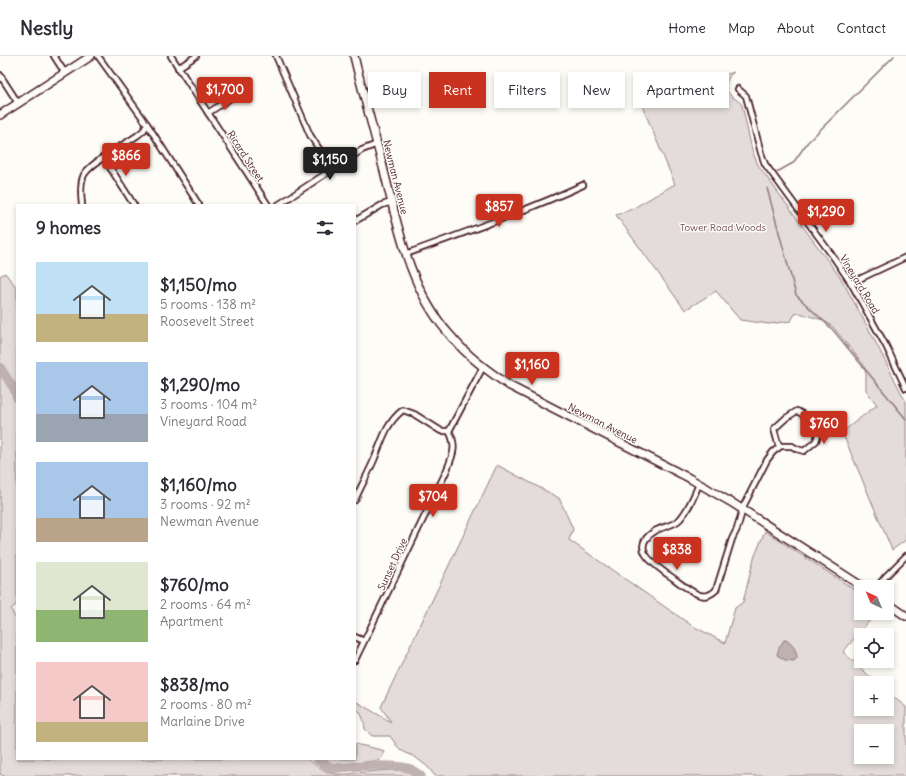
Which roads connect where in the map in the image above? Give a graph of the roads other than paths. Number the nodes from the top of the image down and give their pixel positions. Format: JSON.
{"nodes":[{"id":1,"x":54,"y":56,"type":"edge"},
{"id":2,"x":91,"y":56,"type":"edge"},
{"id":3,"x":98,"y":56,"type":"edge"},
{"id":4,"x":171,"y":56,"type":"edge"},
{"id":5,"x":196,"y":56,"type":"edge"},
{"id":6,"x":276,"y":56,"type":"edge"},
{"id":7,"x":354,"y":56,"type":"edge"},
{"id":8,"x":178,"y":68,"type":"junction"},
{"id":9,"x":65,"y":73,"type":"junction"},
{"id":10,"x":0,"y":75,"type":"edge"},
{"id":11,"x":738,"y":89,"type":"dead end"},
{"id":12,"x":234,"y":96,"type":"dead end"},
{"id":13,"x":18,"y":103,"type":"junction"},
{"id":14,"x":208,"y":113,"type":"junction"},
{"id":15,"x":0,"y":114,"type":"edge"},
{"id":16,"x":147,"y":124,"type":"junction"},
{"id":17,"x":377,"y":144,"type":"junction"},
{"id":18,"x":104,"y":158,"type":"junction"},
{"id":19,"x":332,"y":169,"type":"junction"},
{"id":20,"x":583,"y":184,"type":"dead end"},
{"id":21,"x":392,"y":202,"type":"junction"},
{"id":22,"x":82,"y":204,"type":"edge"},
{"id":23,"x":133,"y":204,"type":"edge"},
{"id":24,"x":198,"y":204,"type":"edge"},
{"id":25,"x":267,"y":204,"type":"edge"},
{"id":26,"x":280,"y":204,"type":"edge"},
{"id":27,"x":356,"y":221,"type":"edge"},
{"id":28,"x":406,"y":254,"type":"junction"},
{"id":29,"x":906,"y":257,"type":"edge"},
{"id":30,"x":851,"y":283,"type":"junction"},
{"id":31,"x":483,"y":367,"type":"junction"},
{"id":32,"x":906,"y":388,"type":"edge"},
{"id":33,"x":449,"y":431,"type":"junction"},
{"id":34,"x":779,"y":447,"type":"junction"},
{"id":35,"x":700,"y":484,"type":"junction"},
{"id":36,"x":356,"y":498,"type":"edge"},
{"id":37,"x":744,"y":510,"type":"junction"},
{"id":38,"x":906,"y":556,"type":"edge"},
{"id":39,"x":883,"y":580,"type":"edge"},
{"id":40,"x":854,"y":581,"type":"edge"},
{"id":41,"x":894,"y":608,"type":"edge"},
{"id":42,"x":906,"y":616,"type":"edge"},
{"id":43,"x":356,"y":637,"type":"edge"},
{"id":44,"x":364,"y":641,"type":"junction"},
{"id":45,"x":356,"y":658,"type":"edge"}],
"edges":[{"from":1,"to":9,"type":"street"},
{"from":2,"to":9,"type":"main road"},
{"from":3,"to":16,"type":"street"},
{"from":4,"to":8,"type":"street","name":"Ricard Street"},
{"from":5,"to":8,"type":"street"},
{"from":6,"to":19,"type":"street"},
{"from":7,"to":17,"type":"main road","name":"Newman Avenue"},
{"from":8,"to":14,"type":"street","name":"Ricard Street"},
{"from":9,"to":13,"type":"main road"},
{"from":10,"to":13,"type":"street"},
{"from":11,"to":30,"type":"street","name":"Vineyard Road"},
{"from":12,"to":14,"type":"street"},
{"from":13,"to":15,"type":"main road"},
{"from":14,"to":25,"type":"street","name":"Ricard Street"},
{"from":16,"to":18,"type":"street"},
{"from":16,"to":24,"type":"street"},
{"from":17,"to":19,"type":"street"},
{"from":17,"to":21,"type":"main road","name":"Newman Avenue"},
{"from":18,"to":22,"type":"street"},
{"from":18,"to":23,"type":"street"},
{"from":19,"to":26,"type":"street"},
{"from":20,"to":28,"type":"street"},
{"from":21,"to":27,"type":"street"},
{"from":21,"to":28,"type":"main road","name":"Newman Avenue"},
{"from":28,"to":31,"type":"main road","name":"Newman Avenue"},
{"from":29,"to":30,"type":"street"},
{"from":30,"to":32,"type":"street","name":"Vineyard Road"},
{"from":31,"to":33,"type":"street"},
{"from":31,"to":35,"type":"main road","name":"Newman Avenue"},
{"from":33,"to":36,"type":"street"},
{"from":33,"to":44,"type":"street","name":"Sunset Drive"},
{"from":34,"to":34,"type":"street"},
{"from":34,"to":37,"type":"street"},
{"from":35,"to":37,"type":"main road","name":"Newman Avenue"},
{"from":35,"to":37,"type":"street"},
{"from":37,"to":40,"type":"main road","name":"Newman Avenue"},
{"from":38,"to":39,"type":"street"},
{"from":41,"to":42,"type":"main road"},
{"from":43,"to":44,"type":"street"},
{"from":44,"to":45,"type":"street","name":"Sunset Drive"}]}
